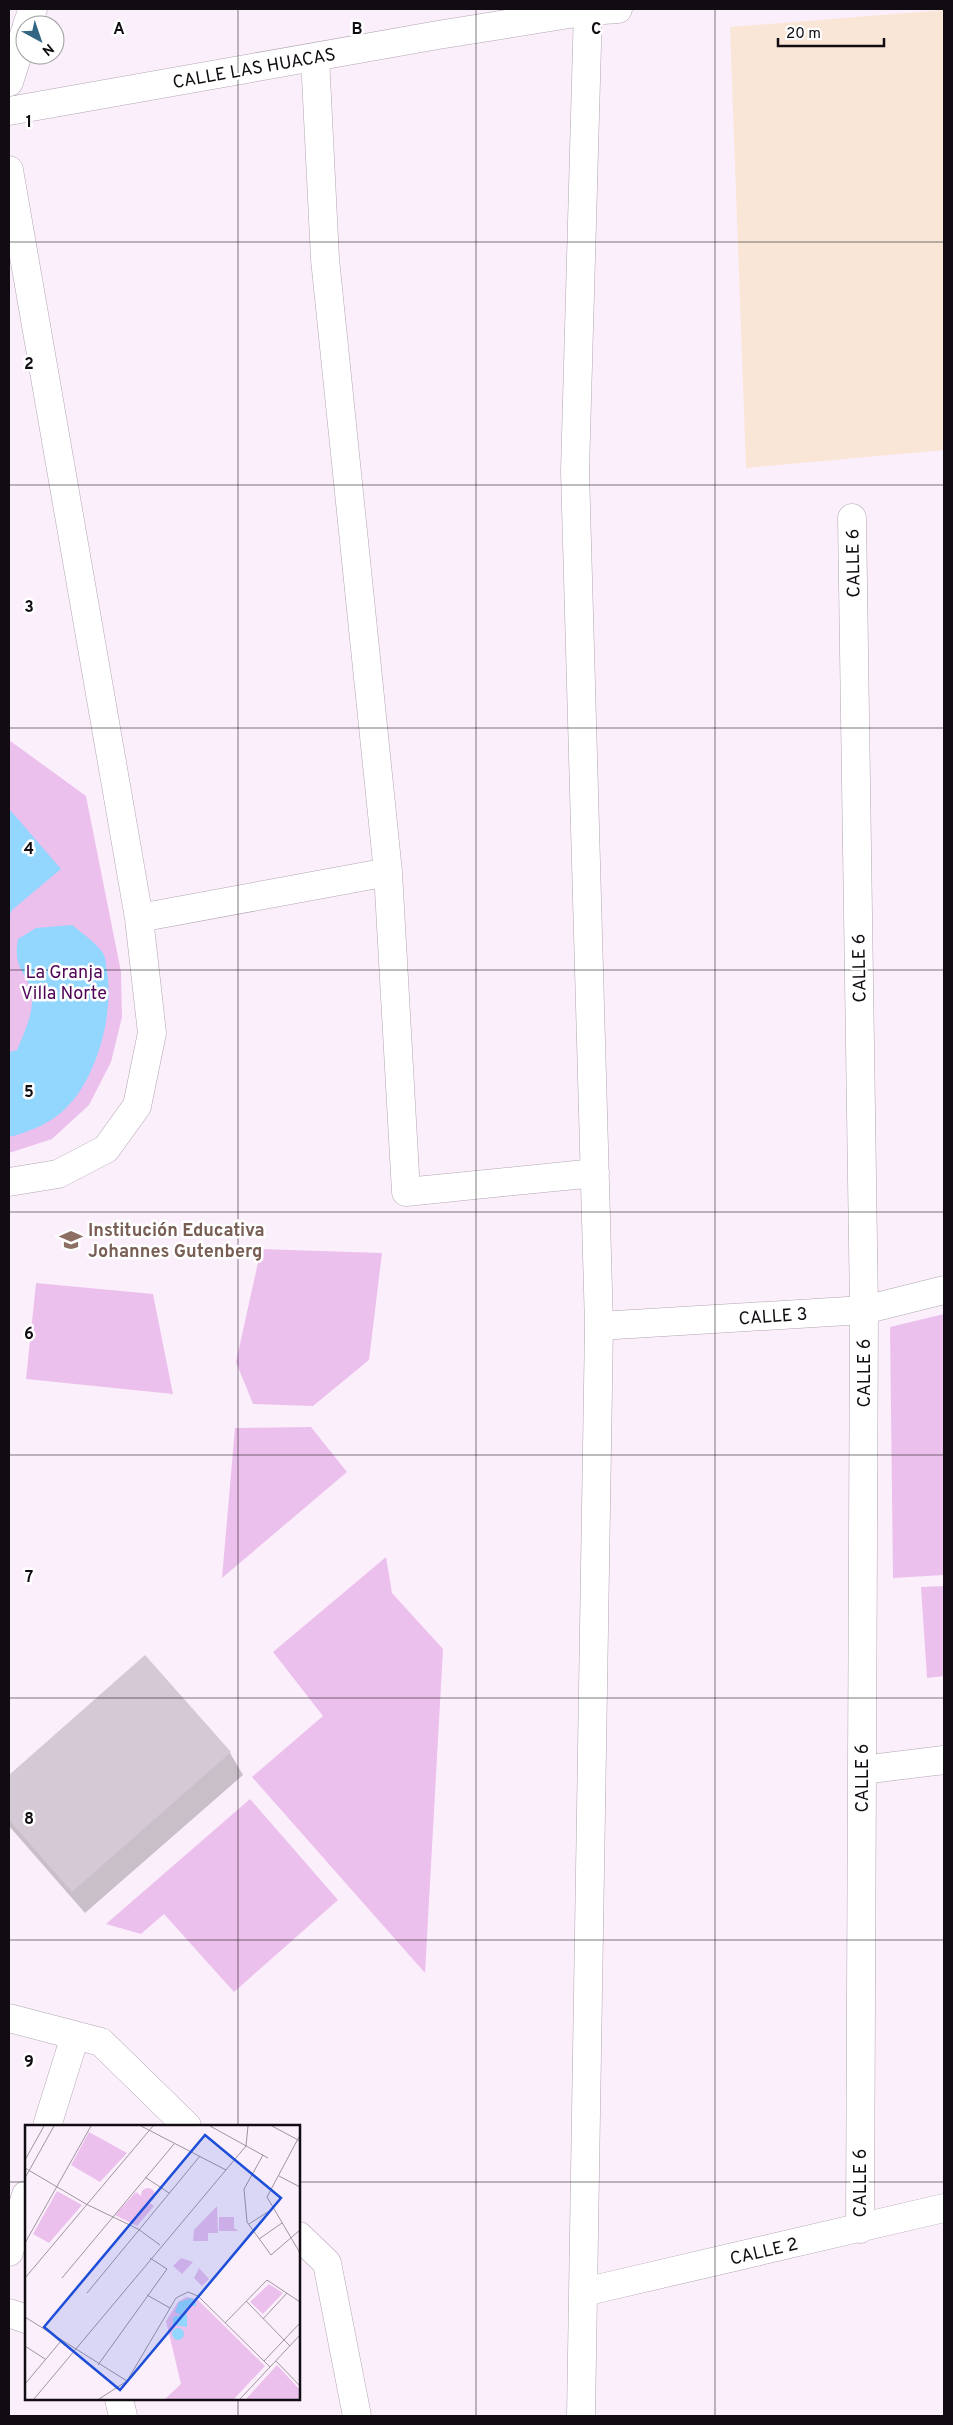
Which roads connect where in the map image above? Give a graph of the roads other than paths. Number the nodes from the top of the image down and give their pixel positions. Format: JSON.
{"nodes":[{"id":1,"x":618,"y":9,"type":"edge"},
{"id":2,"x":588,"y":10,"type":"edge"},
{"id":3,"x":315,"y":56,"type":"junction"},
{"id":4,"x":15,"y":63,"type":"edge"},
{"id":5,"x":9,"y":82,"type":"edge"},
{"id":6,"x":9,"y":111,"type":"edge"},
{"id":7,"x":9,"y":170,"type":"edge"},
{"id":8,"x":852,"y":518,"type":"dead end"},
{"id":9,"x":388,"y":872,"type":"junction"},
{"id":10,"x":139,"y":918,"type":"junction"},
{"id":11,"x":595,"y":1173,"type":"junction"},
{"id":12,"x":9,"y":1182,"type":"edge"},
{"id":13,"x":944,"y":1290,"type":"edge"},
{"id":14,"x":864,"y":1310,"type":"junction"},
{"id":15,"x":599,"y":1326,"type":"junction"},
{"id":16,"x":944,"y":1760,"type":"edge"},
{"id":17,"x":862,"y":1770,"type":"junction"},
{"id":18,"x":9,"y":2018,"type":"edge"},
{"id":19,"x":75,"y":2036,"type":"junction"},
{"id":20,"x":47,"y":2125,"type":"edge"},
{"id":21,"x":186,"y":2125,"type":"edge"},
{"id":22,"x":25,"y":2197,"type":"edge"},
{"id":23,"x":944,"y":2208,"type":"edge"},
{"id":24,"x":860,"y":2229,"type":"junction"},
{"id":25,"x":300,"y":2237,"type":"edge"},
{"id":26,"x":9,"y":2252,"type":"edge"},
{"id":27,"x":584,"y":2292,"type":"junction"},
{"id":28,"x":9,"y":2313,"type":"edge"},
{"id":29,"x":25,"y":2319,"type":"edge"},
{"id":30,"x":119,"y":2400,"type":"edge"},
{"id":31,"x":123,"y":2416,"type":"edge"},
{"id":32,"x":356,"y":2416,"type":"edge"},
{"id":33,"x":581,"y":2416,"type":"edge"}],
"edges":[{"from":1,"to":2,"type":"street","name":"CALLE LAS HUACAS"},
{"from":2,"to":3,"type":"street","name":"CALLE LAS HUACAS"},
{"from":2,"to":11,"type":"street"},
{"from":3,"to":6,"type":"street","name":"CALLE LAS HUACAS"},
{"from":3,"to":9,"type":"street"},
{"from":4,"to":5,"type":"street"},
{"from":7,"to":10,"type":"street"},
{"from":8,"to":14,"type":"street","name":"CALLE 6"},
{"from":9,"to":10,"type":"street"},
{"from":9,"to":11,"type":"street"},
{"from":10,"to":12,"type":"street"},
{"from":11,"to":15,"type":"street"},
{"from":13,"to":14,"type":"street","name":"CALLE 3"},
{"from":14,"to":15,"type":"street","name":"CALLE 3"},
{"from":14,"to":17,"type":"street","name":"CALLE 6"},
{"from":15,"to":27,"type":"street"},
{"from":16,"to":17,"type":"street"},
{"from":17,"to":24,"type":"street","name":"CALLE 6"},
{"from":18,"to":19,"type":"street"},
{"from":19,"to":20,"type":"street"},
{"from":19,"to":21,"type":"street"},
{"from":22,"to":26,"type":"street"},
{"from":23,"to":24,"type":"street","name":"CALLE 2"},
{"from":24,"to":27,"type":"street","name":"CALLE 2"},
{"from":25,"to":32,"type":"street"},
{"from":27,"to":33,"type":"street"},
{"from":28,"to":29,"type":"street"},
{"from":30,"to":31,"type":"street"}]}
